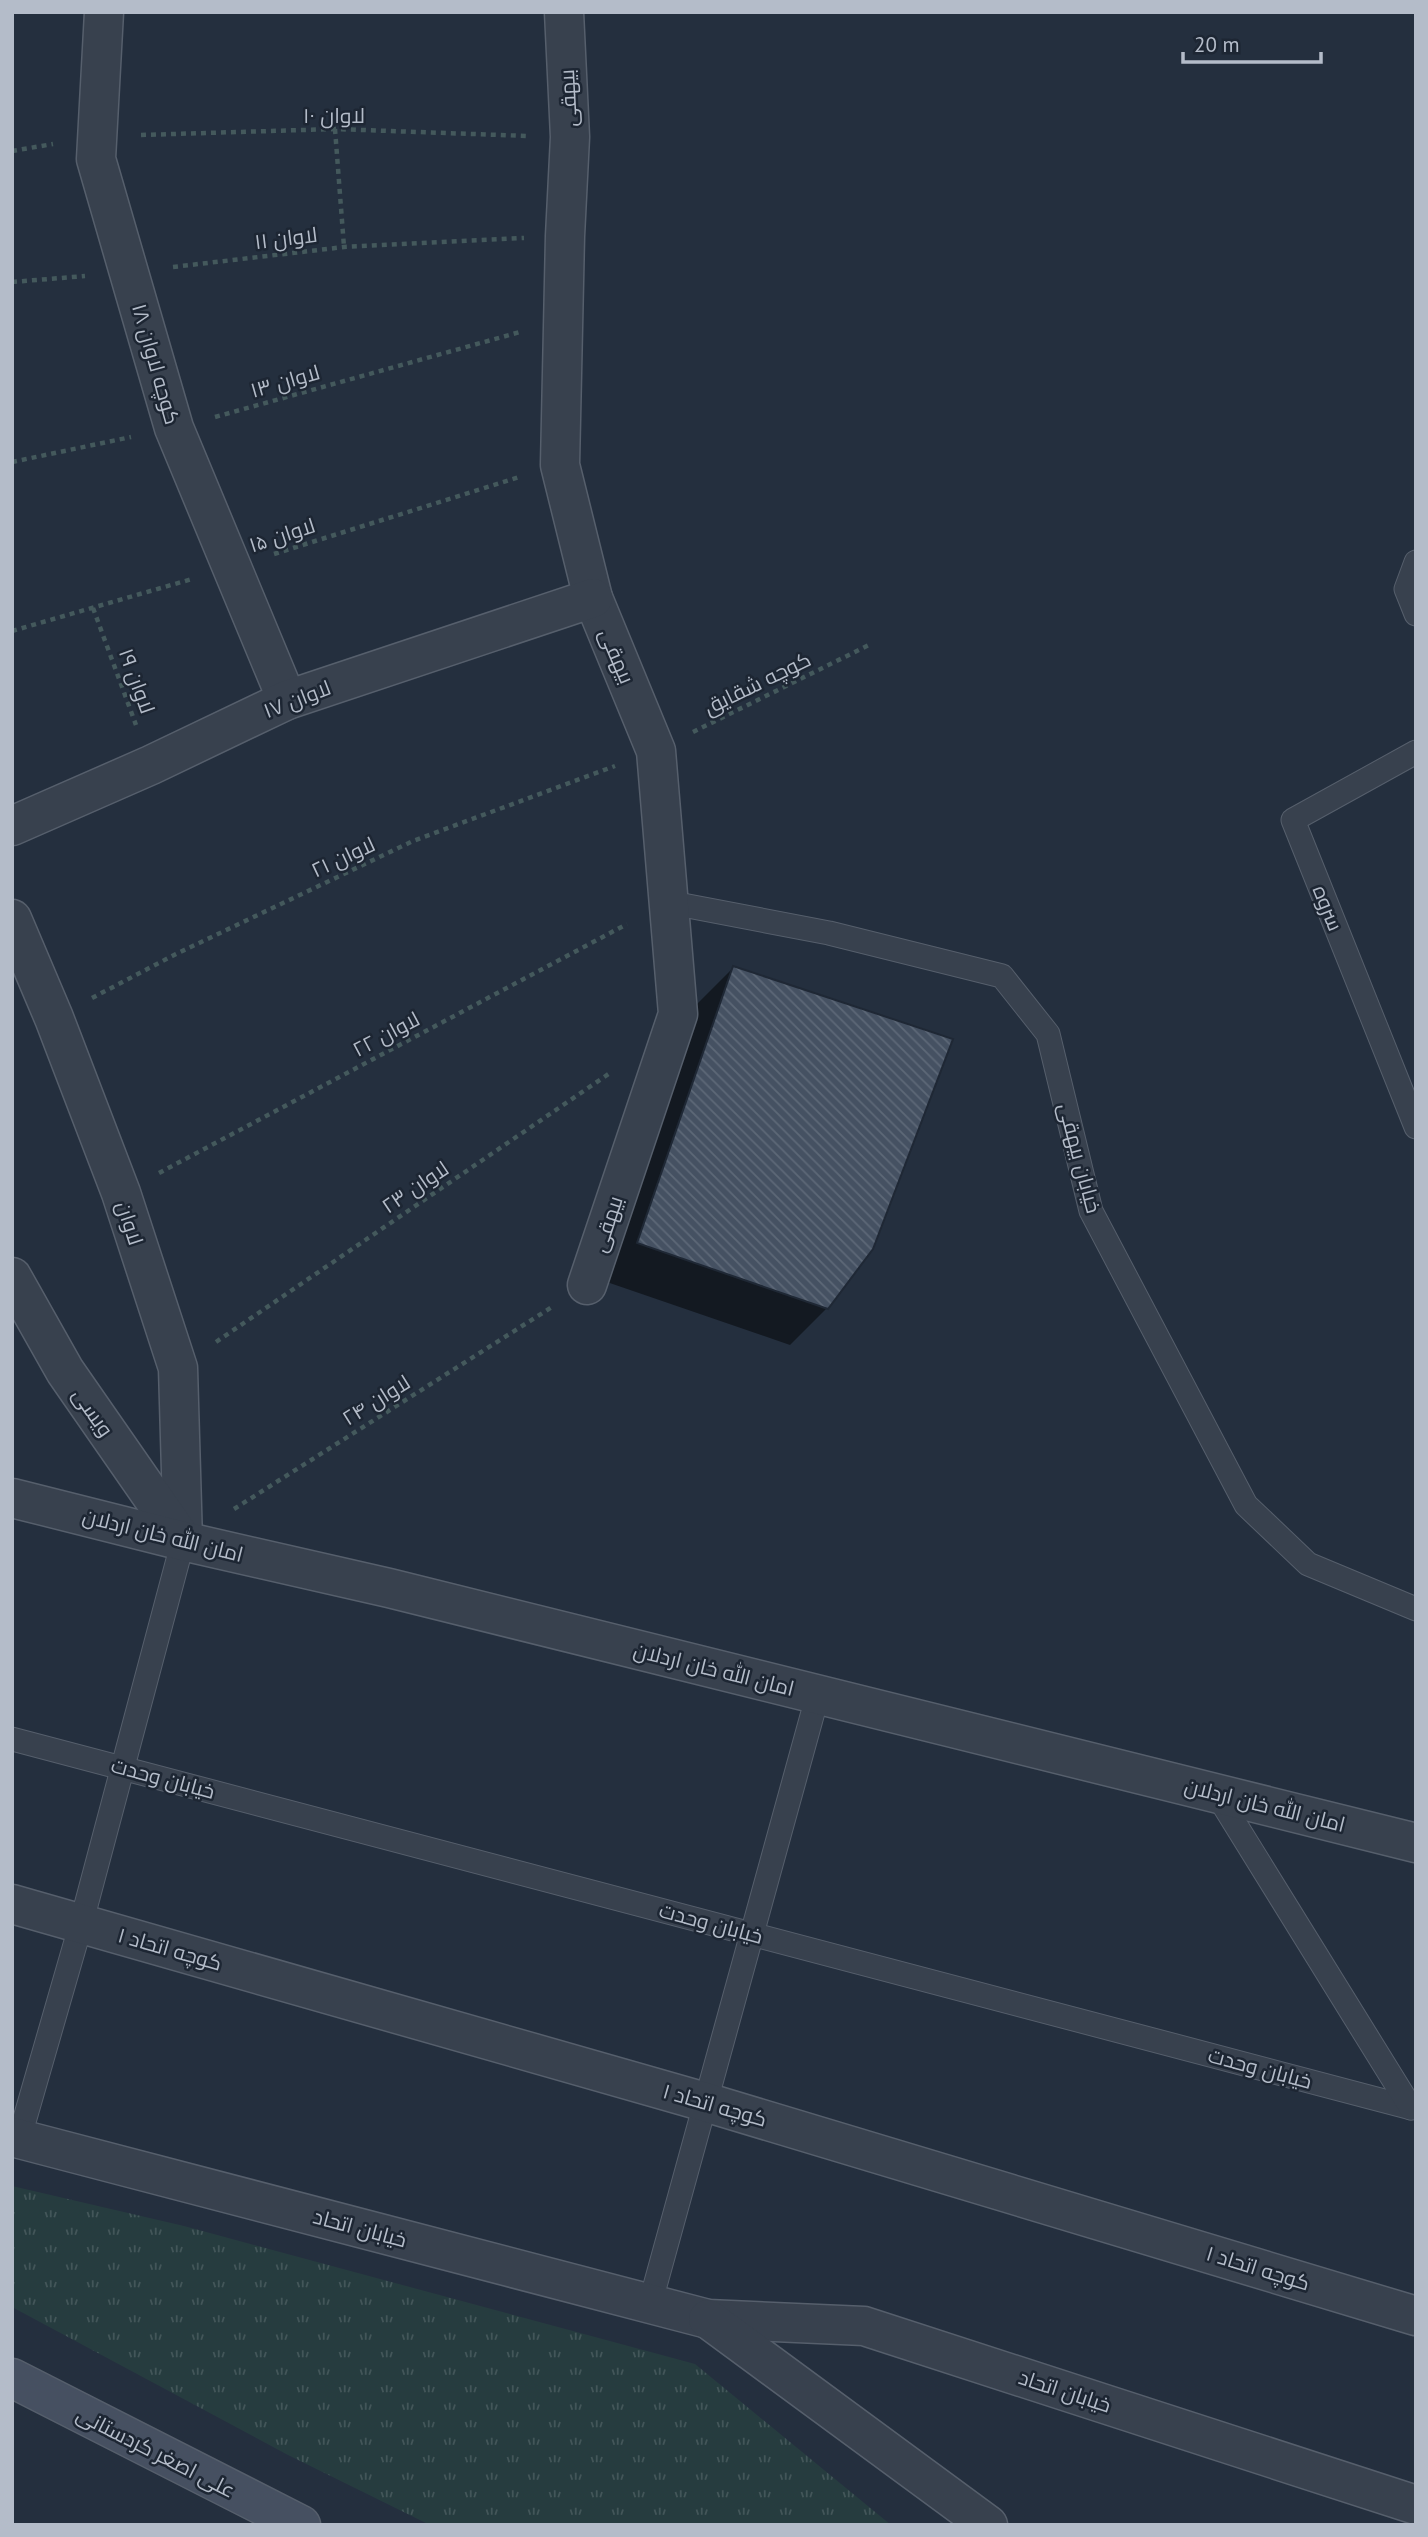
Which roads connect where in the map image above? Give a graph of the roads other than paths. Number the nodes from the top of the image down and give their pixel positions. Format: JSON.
{"nodes":[{"id":1,"x":104,"y":12,"type":"edge"},
{"id":2,"x":564,"y":12,"type":"edge"},
{"id":3,"x":1416,"y":562,"type":"edge"},
{"id":4,"x":593,"y":598,"type":"junction"},
{"id":5,"x":1416,"y":614,"type":"edge"},
{"id":6,"x":287,"y":699,"type":"junction"},
{"id":7,"x":1416,"y":752,"type":"edge"},
{"id":8,"x":12,"y":826,"type":"edge"},
{"id":9,"x":667,"y":902,"type":"junction"},
{"id":10,"x":12,"y":919,"type":"edge"},
{"id":11,"x":1416,"y":1127,"type":"edge"},
{"id":12,"x":12,"y":1277,"type":"edge"},
{"id":13,"x":587,"y":1285,"type":"road end"},
{"id":14,"x":12,"y":1498,"type":"edge"},
{"id":15,"x":183,"y":1541,"type":"junction"},
{"id":16,"x":1416,"y":1609,"type":"edge"},
{"id":17,"x":818,"y":1694,"type":"junction"},
{"id":18,"x":12,"y":1738,"type":"edge"},
{"id":19,"x":123,"y":1768,"type":"junction"},
{"id":20,"x":1216,"y":1793,"type":"junction"},
{"id":21,"x":1416,"y":1843,"type":"edge"},
{"id":22,"x":12,"y":1904,"type":"edge"},
{"id":23,"x":81,"y":1924,"type":"junction"},
{"id":24,"x":752,"y":1934,"type":"junction"},
{"id":25,"x":705,"y":2102,"type":"junction"},
{"id":26,"x":15,"y":2138,"type":"edge"},
{"id":27,"x":650,"y":2304,"type":"junction"},
{"id":28,"x":1416,"y":2316,"type":"edge"},
{"id":29,"x":708,"y":2319,"type":"junction"},
{"id":30,"x":12,"y":2378,"type":"edge"},
{"id":31,"x":1416,"y":2505,"type":"edge"},
{"id":32,"x":301,"y":2525,"type":"edge"},
{"id":33,"x":988,"y":2525,"type":"edge"}],
"edges":[{"from":1,"to":6,"type":"street","name":"کوچه لاوان ۱۸"},
{"from":2,"to":4,"type":"street","name":"بیهقی"},
{"from":3,"to":5,"type":"lane"},
{"from":4,"to":6,"type":"street","name":"لاوان ۱۷"},
{"from":4,"to":9,"type":"street","name":"بیهقی"},
{"from":6,"to":8,"type":"street","name":"لاوان ۱۷"},
{"from":7,"to":11,"type":"lane","name":"سروه"},
{"from":9,"to":13,"type":"street","name":"بیهقی"},
{"from":9,"to":16,"type":"lane","name":"خیابان بیهقی"},
{"from":10,"to":15,"type":"street","name":"لاوان"},
{"from":12,"to":15,"type":"street","name":"ویسی"},
{"from":14,"to":15,"type":"street","name":"امان الله خان اردلان"},
{"from":15,"to":17,"type":"street","name":"امان الله خان اردلان"},
{"from":15,"to":19,"type":"lane"},
{"from":17,"to":20,"type":"street","name":"امان الله خان اردلان"},
{"from":17,"to":24,"type":"lane"},
{"from":18,"to":19,"type":"lane","name":"خیابان وحدت"},
{"from":19,"to":23,"type":"lane"},
{"from":19,"to":24,"type":"lane","name":"خیابان وحدت"},
{"from":20,"to":21,"type":"street","name":"امان الله خان اردلان"},
{"from":20,"to":24,"type":"lane","name":"خیابان وحدت"},
{"from":22,"to":23,"type":"street","name":"کوچه اتحاد ۱"},
{"from":23,"to":25,"type":"street","name":"کوچه اتحاد ۱"},
{"from":23,"to":26,"type":"lane"},
{"from":24,"to":25,"type":"lane"},
{"from":25,"to":27,"type":"lane"},
{"from":25,"to":28,"type":"street","name":"کوچه اتحاد ۱"},
{"from":26,"to":27,"type":"street","name":"خیابان اتحاد"},
{"from":27,"to":29,"type":"street","name":"خیابان اتحاد"},
{"from":29,"to":31,"type":"street","name":"خیابان اتحاد"},
{"from":29,"to":33,"type":"street","name":"خیابان اتحاد"},
{"from":30,"to":32,"type":"street","name":"علی اصغر کردستانی"}]}
